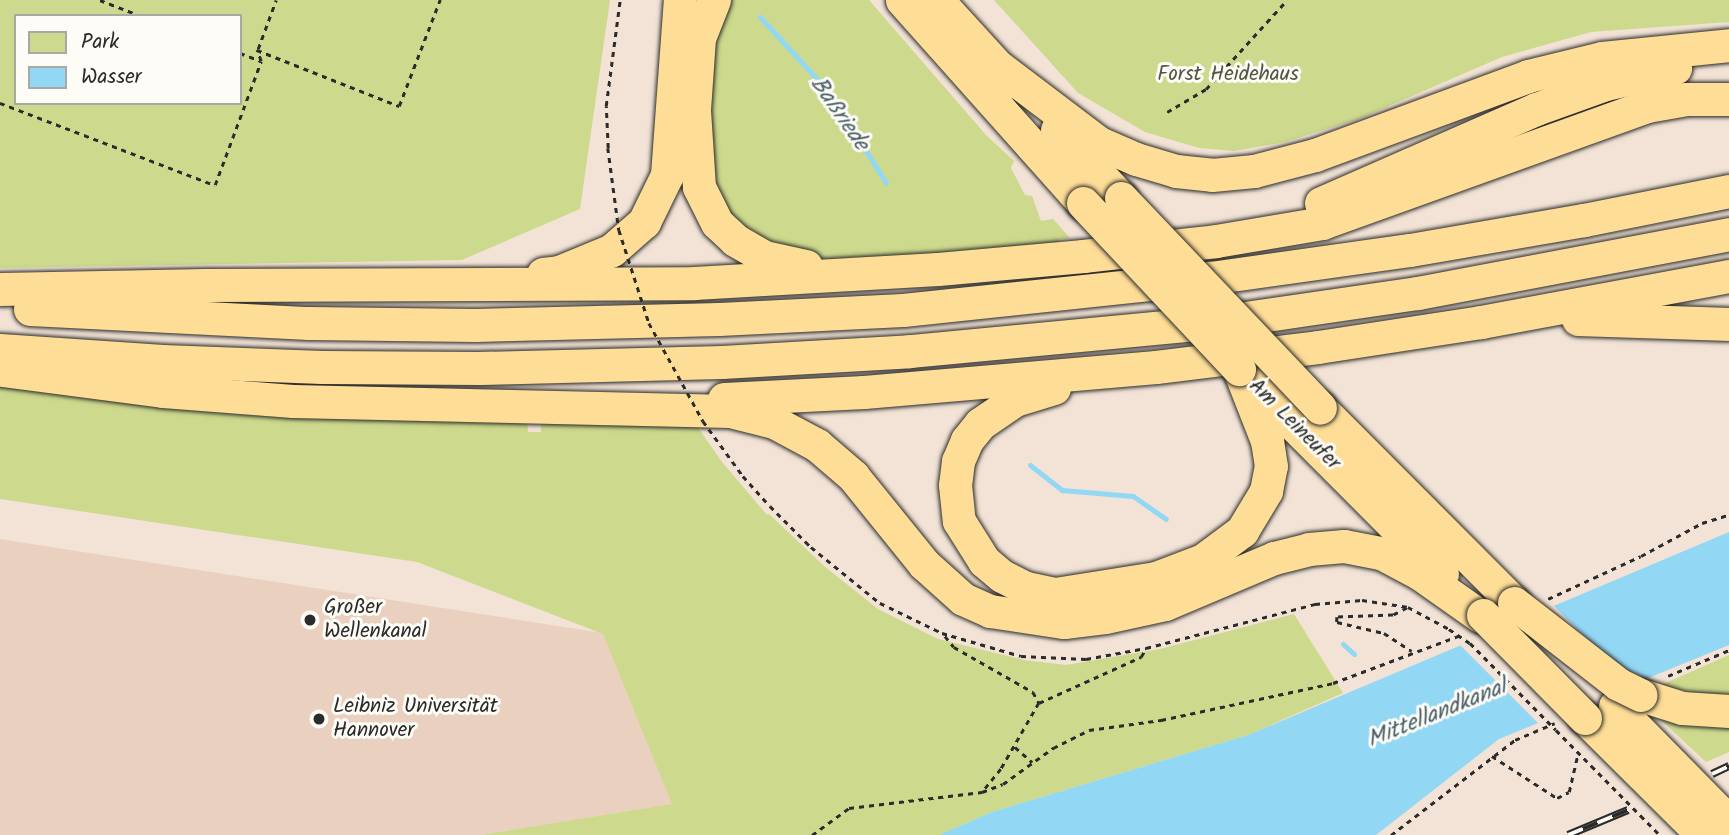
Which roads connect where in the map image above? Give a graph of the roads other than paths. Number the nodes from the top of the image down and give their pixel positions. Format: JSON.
{"nodes":[{"id":1,"x":680,"y":0,"type":"edge"},
{"id":2,"x":714,"y":0,"type":"edge"},
{"id":3,"x":885,"y":0,"type":"edge"},
{"id":4,"x":902,"y":0,"type":"edge"},
{"id":5,"x":937,"y":0,"type":"edge"},
{"id":6,"x":1729,"y":45,"type":"edge"},
{"id":7,"x":1729,"y":59,"type":"edge"},
{"id":8,"x":983,"y":71,"type":"junction"},
{"id":9,"x":1729,"y":99,"type":"edge"},
{"id":10,"x":1729,"y":191,"type":"edge"},
{"id":11,"x":1729,"y":234,"type":"edge"},
{"id":12,"x":1216,"y":241,"type":"junction"},
{"id":13,"x":938,"y":270,"type":"junction"},
{"id":14,"x":1729,"y":276,"type":"edge"},
{"id":15,"x":447,"y":286,"type":"junction"},
{"id":16,"x":0,"y":289,"type":"edge"},
{"id":17,"x":0,"y":306,"type":"edge"},
{"id":18,"x":1481,"y":322,"type":"junction"},
{"id":19,"x":1729,"y":324,"type":"edge"},
{"id":20,"x":0,"y":350,"type":"edge"},
{"id":21,"x":1156,"y":367,"type":"junction"},
{"id":22,"x":0,"y":370,"type":"edge"},
{"id":23,"x":592,"y":406,"type":"junction"},
{"id":24,"x":1270,"y":414,"type":"junction"},
{"id":25,"x":1488,"y":618,"type":"junction"},
{"id":26,"x":1729,"y":711,"type":"edge"},
{"id":27,"x":1599,"y":712,"type":"junction"},
{"id":28,"x":1729,"y":822,"type":"edge"},
{"id":29,"x":1703,"y":835,"type":"edge"}],
"edges":[{"from":1,"to":15,"type":"highway"},
{"from":2,"to":13,"type":"highway"},
{"from":3,"to":8,"type":"highway"},
{"from":4,"to":8,"type":"highway","name":"Am Leineufer"},
{"from":5,"to":8,"type":"highway","name":"Am Leineufer"},
{"from":6,"to":8,"type":"highway"},
{"from":7,"to":12,"type":"highway"},
{"from":8,"to":24,"type":"highway","name":"Am Leineufer","bridge":true},
{"from":8,"to":25,"type":"highway","name":"Am Leineufer","bridge":true},
{"from":9,"to":12,"type":"highway"},
{"from":10,"to":17,"type":"highway"},
{"from":11,"to":20,"type":"highway"},
{"from":12,"to":13,"type":"highway"},
{"from":13,"to":15,"type":"highway"},
{"from":14,"to":18,"type":"highway"},
{"from":15,"to":16,"type":"highway"},
{"from":18,"to":19,"type":"highway"},
{"from":18,"to":21,"type":"highway"},
{"from":21,"to":23,"type":"highway"},
{"from":21,"to":24,"type":"highway"},
{"from":22,"to":23,"type":"highway"},
{"from":23,"to":25,"type":"highway"},
{"from":24,"to":25,"type":"highway","name":"Am Leineufer"},
{"from":25,"to":27,"type":"highway","name":"Am Leineufer","bridge":true},
{"from":26,"to":27,"type":"highway"},
{"from":27,"to":28,"type":"highway","name":"Am Leineufer"},
{"from":27,"to":29,"type":"highway","name":"Am Leineufer"}]}
